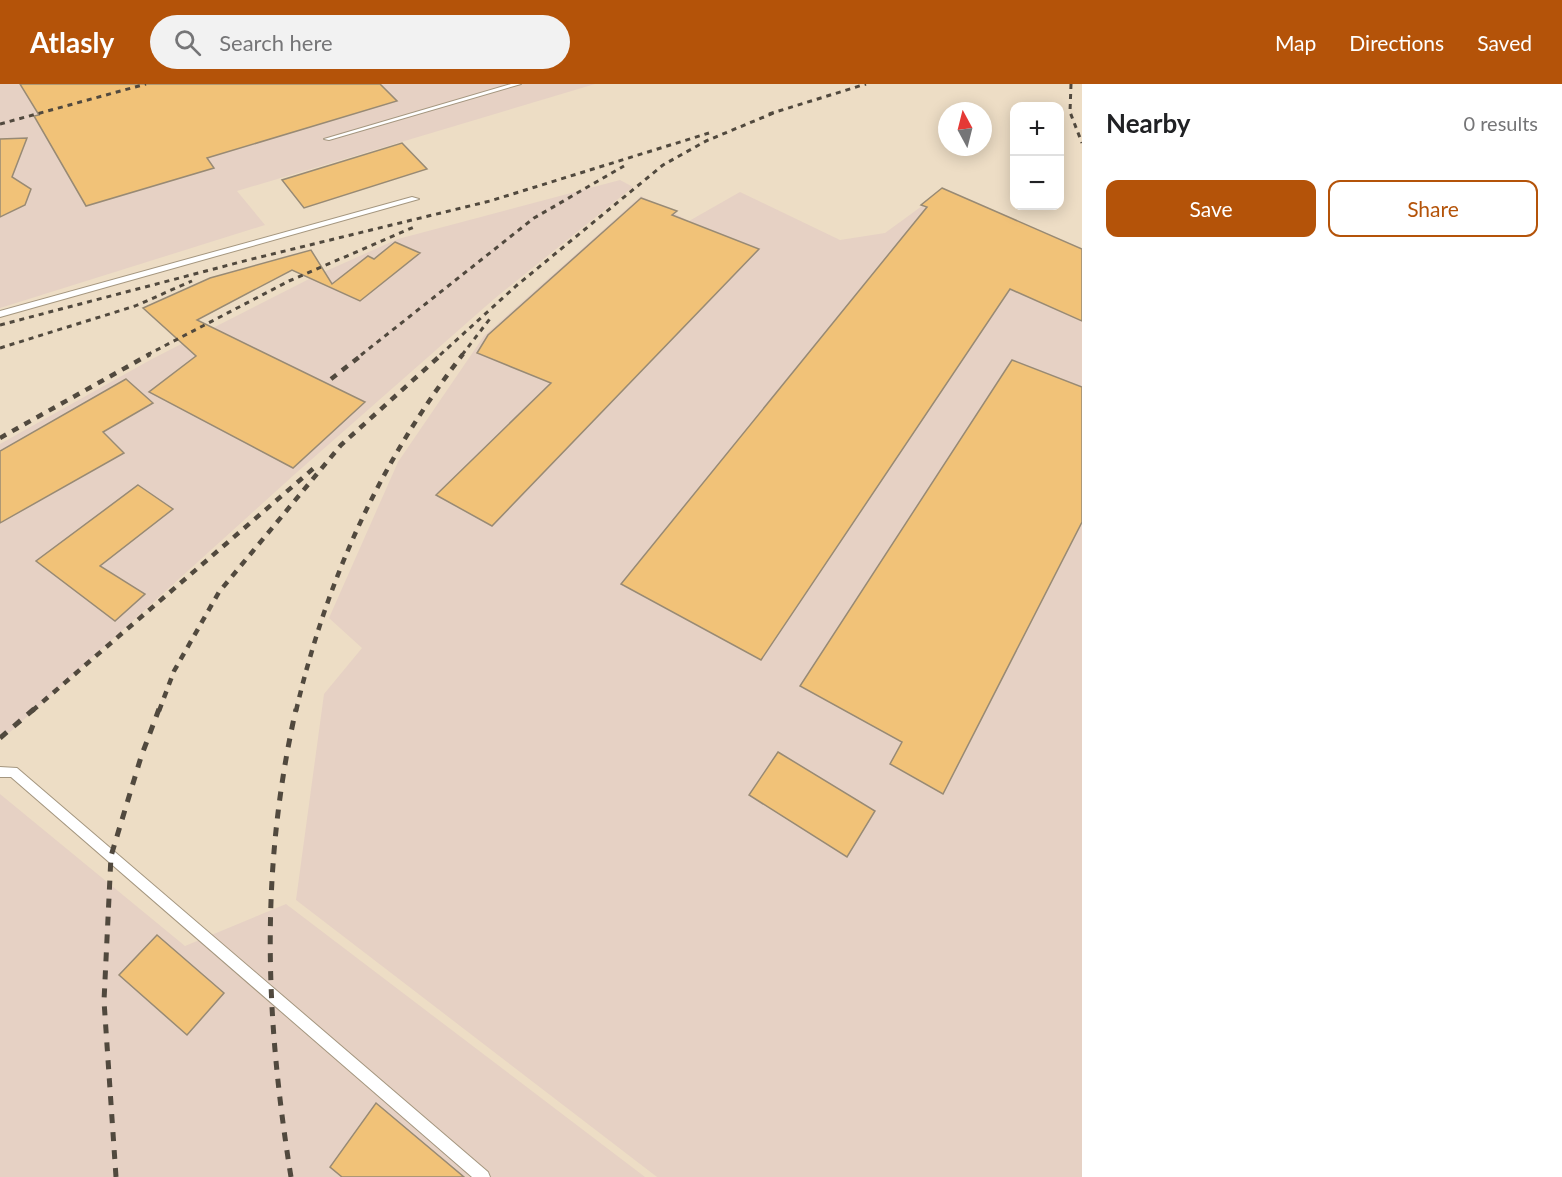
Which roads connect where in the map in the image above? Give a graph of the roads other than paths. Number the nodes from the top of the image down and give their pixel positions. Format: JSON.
{"nodes":[{"id":1,"x":518,"y":84,"type":"edge"},
{"id":2,"x":327,"y":139,"type":"dead end"},
{"id":3,"x":415,"y":198,"type":"dead end"},
{"id":4,"x":0,"y":314,"type":"edge"},
{"id":5,"x":0,"y":772,"type":"edge"},
{"id":6,"x":483,"y":1177,"type":"edge"}],
"edges":[{"from":1,"to":2,"type":"lane"},
{"from":3,"to":4,"type":"lane"},
{"from":5,"to":6,"type":"lane"}]}
